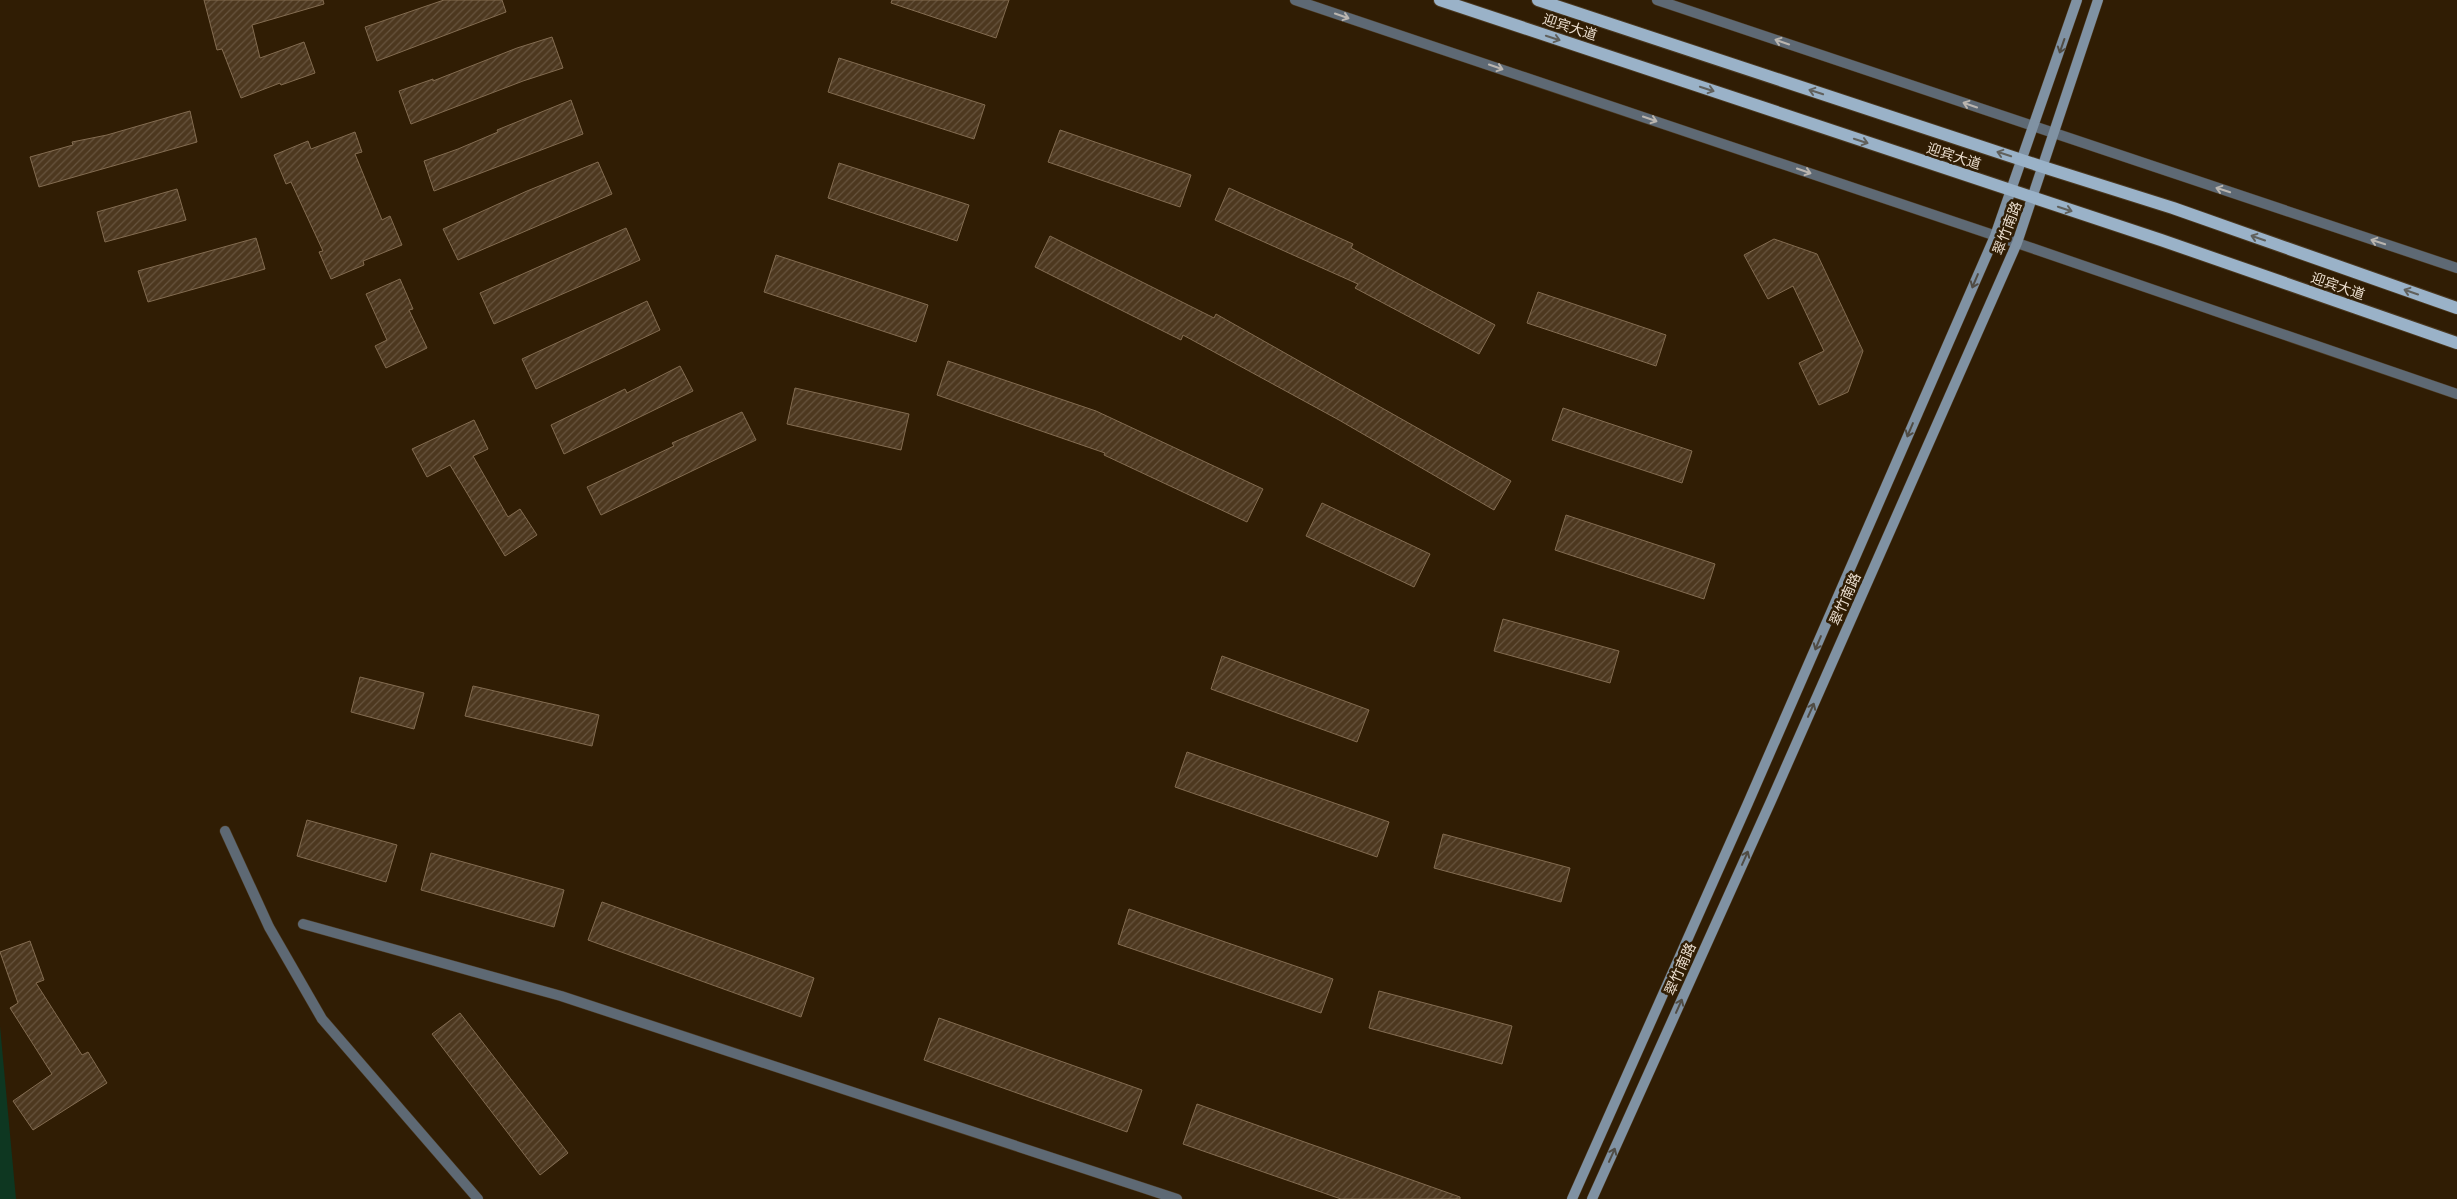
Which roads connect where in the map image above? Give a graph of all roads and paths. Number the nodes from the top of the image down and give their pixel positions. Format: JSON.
{"nodes":[{"id":1,"x":1295,"y":0,"type":"edge"},
{"id":2,"x":1440,"y":0,"type":"edge"},
{"id":3,"x":1538,"y":0,"type":"edge"},
{"id":4,"x":1657,"y":0,"type":"edge"},
{"id":5,"x":2077,"y":0,"type":"edge"},
{"id":6,"x":2098,"y":0,"type":"edge"},
{"id":7,"x":2034,"y":127,"type":"junction"},
{"id":8,"x":2053,"y":134,"type":"junction"},
{"id":9,"x":2022,"y":160,"type":"junction"},
{"id":10,"x":2043,"y":167,"type":"junction"},
{"id":11,"x":2011,"y":190,"type":"junction"},
{"id":12,"x":2033,"y":198,"type":"junction"},
{"id":13,"x":1995,"y":236,"type":"junction"},
{"id":14,"x":2017,"y":243,"type":"junction"},
{"id":15,"x":2457,"y":268,"type":"edge"},
{"id":16,"x":2457,"y":308,"type":"edge"},
{"id":17,"x":2457,"y":343,"type":"edge"},
{"id":18,"x":2457,"y":394,"type":"edge"},
{"id":19,"x":225,"y":831,"type":"dead end"},
{"id":20,"x":304,"y":924,"type":"dead end"},
{"id":21,"x":478,"y":1199,"type":"edge"},
{"id":22,"x":1177,"y":1199,"type":"edge"},
{"id":23,"x":1572,"y":1199,"type":"edge"},
{"id":24,"x":1592,"y":1199,"type":"edge"}],
"edges":[{"from":1,"to":13,"type":"street","one_way":true},
{"from":2,"to":11,"type":"main road","name":"迎宾大道","one_way":true},
{"from":9,"to":3,"type":"main road","name":"迎宾大道","one_way":true},
{"from":7,"to":4,"type":"street","one_way":true},
{"from":5,"to":7,"type":"main road","name":"翠竹南路","one_way":true},
{"from":6,"to":8,"type":"main road","name":"翠竹南路"},
{"from":7,"to":8,"type":"street"},
{"from":7,"to":9,"type":"main road","name":"翠竹南路"},
{"from":8,"to":10,"type":"main road","name":"翠竹南路"},
{"from":15,"to":8,"type":"street","one_way":true},
{"from":9,"to":10,"type":"main road","name":"迎宾大道"},
{"from":9,"to":11,"type":"main road","name":"翠竹南路"},
{"from":10,"to":12,"type":"main road","name":"翠竹南路"},
{"from":16,"to":10,"type":"main road","name":"迎宾大道","one_way":true},
{"from":11,"to":12,"type":"main road","name":"迎宾大道"},
{"from":11,"to":13,"type":"main road","name":"翠竹南路"},
{"from":12,"to":14,"type":"main road","name":"翠竹南路"},
{"from":12,"to":17,"type":"main road","name":"迎宾大道","one_way":true},
{"from":13,"to":14,"type":"street"},
{"from":13,"to":23,"type":"main road","name":"翠竹南路","one_way":true},
{"from":14,"to":18,"type":"street"},
{"from":24,"to":14,"type":"main road","name":"翠竹南路","one_way":true},
{"from":19,"to":21,"type":"street"},
{"from":20,"to":22,"type":"street"}]}
